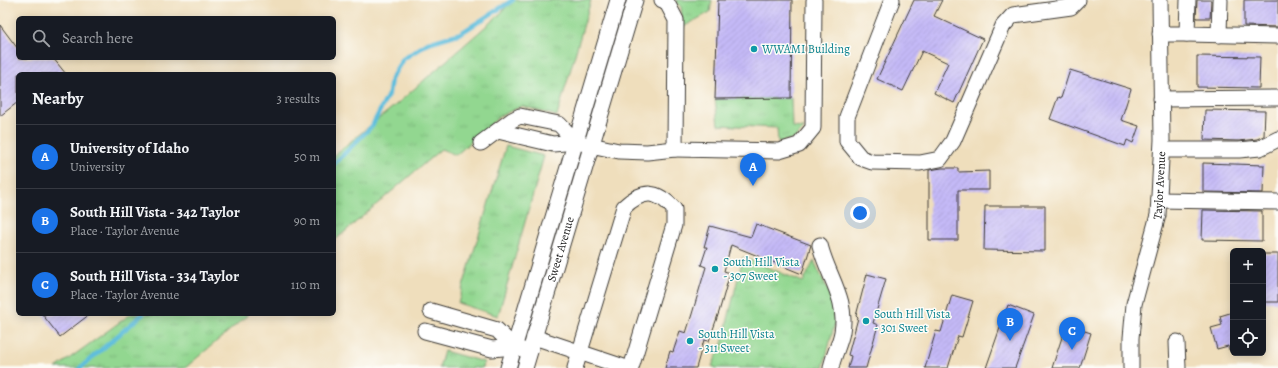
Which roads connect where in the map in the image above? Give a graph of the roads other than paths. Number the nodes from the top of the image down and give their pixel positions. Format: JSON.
{"nodes":[{"id":1,"x":618,"y":0,"type":"edge"},
{"id":2,"x":635,"y":0,"type":"edge"},
{"id":3,"x":662,"y":0,"type":"edge"},
{"id":4,"x":814,"y":0,"type":"edge"},
{"id":5,"x":892,"y":0,"type":"edge"},
{"id":6,"x":1078,"y":0,"type":"edge"},
{"id":7,"x":1160,"y":0,"type":"edge"},
{"id":8,"x":1188,"y":0,"type":"edge"},
{"id":9,"x":1220,"y":0,"type":"edge"},
{"id":10,"x":1160,"y":34,"type":"junction"},
{"id":11,"x":1187,"y":34,"type":"junction"},
{"id":12,"x":1219,"y":35,"type":"junction"},
{"id":13,"x":1278,"y":36,"type":"edge"},
{"id":14,"x":1278,"y":98,"type":"edge"},
{"id":15,"x":1161,"y":99,"type":"junction"},
{"id":16,"x":498,"y":131,"type":"junction"},
{"id":17,"x":1278,"y":139,"type":"edge"},
{"id":18,"x":576,"y":142,"type":"junction"},
{"id":19,"x":481,"y":143,"type":"dead end"},
{"id":20,"x":592,"y":146,"type":"junction"},
{"id":21,"x":675,"y":149,"type":"junction"},
{"id":22,"x":1162,"y":150,"type":"junction"},
{"id":23,"x":1159,"y":200,"type":"junction"},
{"id":24,"x":1278,"y":202,"type":"edge"},
{"id":25,"x":820,"y":245,"type":"dead end"},
{"id":26,"x":431,"y":311,"type":"dead end"},
{"id":27,"x":425,"y":331,"type":"dead end"},
{"id":28,"x":534,"y":336,"type":"junction"},
{"id":29,"x":1177,"y":342,"type":"dead end"},
{"id":30,"x":514,"y":348,"type":"junction"},
{"id":31,"x":530,"y":352,"type":"junction"},
{"id":32,"x":580,"y":352,"type":"junction"},
{"id":33,"x":508,"y":368,"type":"edge"},
{"id":34,"x":525,"y":368,"type":"edge"},
{"id":35,"x":575,"y":368,"type":"edge"},
{"id":36,"x":627,"y":368,"type":"edge"},
{"id":37,"x":631,"y":368,"type":"edge"},
{"id":38,"x":831,"y":368,"type":"edge"},
{"id":39,"x":1131,"y":368,"type":"edge"},
{"id":40,"x":1178,"y":368,"type":"edge"}],
"edges":[{"from":1,"to":18,"type":"street","name":"Sweet Avenue"},
{"from":2,"to":20,"type":"street","name":"Sweet Avenue"},
{"from":3,"to":21,"type":"street"},
{"from":4,"to":21,"type":"street"},
{"from":5,"to":6,"type":"street"},
{"from":7,"to":10,"type":"street","name":"Taylor Avenue"},
{"from":8,"to":11,"type":"street"},
{"from":9,"to":12,"type":"street"},
{"from":10,"to":11,"type":"street"},
{"from":10,"to":15,"type":"street","name":"Taylor Avenue"},
{"from":11,"to":12,"type":"street"},
{"from":12,"to":13,"type":"street"},
{"from":14,"to":15,"type":"street"},
{"from":15,"to":22,"type":"street","name":"Taylor Avenue"},
{"from":16,"to":18,"type":"street"},
{"from":16,"to":18,"type":"street"},
{"from":16,"to":19,"type":"street"},
{"from":17,"to":22,"type":"street"},
{"from":18,"to":20,"type":"street"},
{"from":18,"to":30,"type":"street","name":"Sweet Avenue"},
{"from":20,"to":21,"type":"street"},
{"from":20,"to":28,"type":"street","name":"Sweet Avenue"},
{"from":22,"to":23,"type":"street","name":"Taylor Avenue"},
{"from":23,"to":24,"type":"street"},
{"from":23,"to":39,"type":"street","name":"Taylor Avenue"},
{"from":25,"to":38,"type":"street"},
{"from":26,"to":30,"type":"street"},
{"from":27,"to":30,"type":"street"},
{"from":28,"to":31,"type":"street","name":"Sweet Avenue"},
{"from":28,"to":32,"type":"street"},
{"from":29,"to":40,"type":"street"},
{"from":30,"to":31,"type":"street"},
{"from":30,"to":33,"type":"street","name":"Sweet Avenue"},
{"from":31,"to":34,"type":"street","name":"Sweet Avenue"},
{"from":32,"to":35,"type":"street"},
{"from":32,"to":36,"type":"street"},
{"from":32,"to":37,"type":"street"}]}
